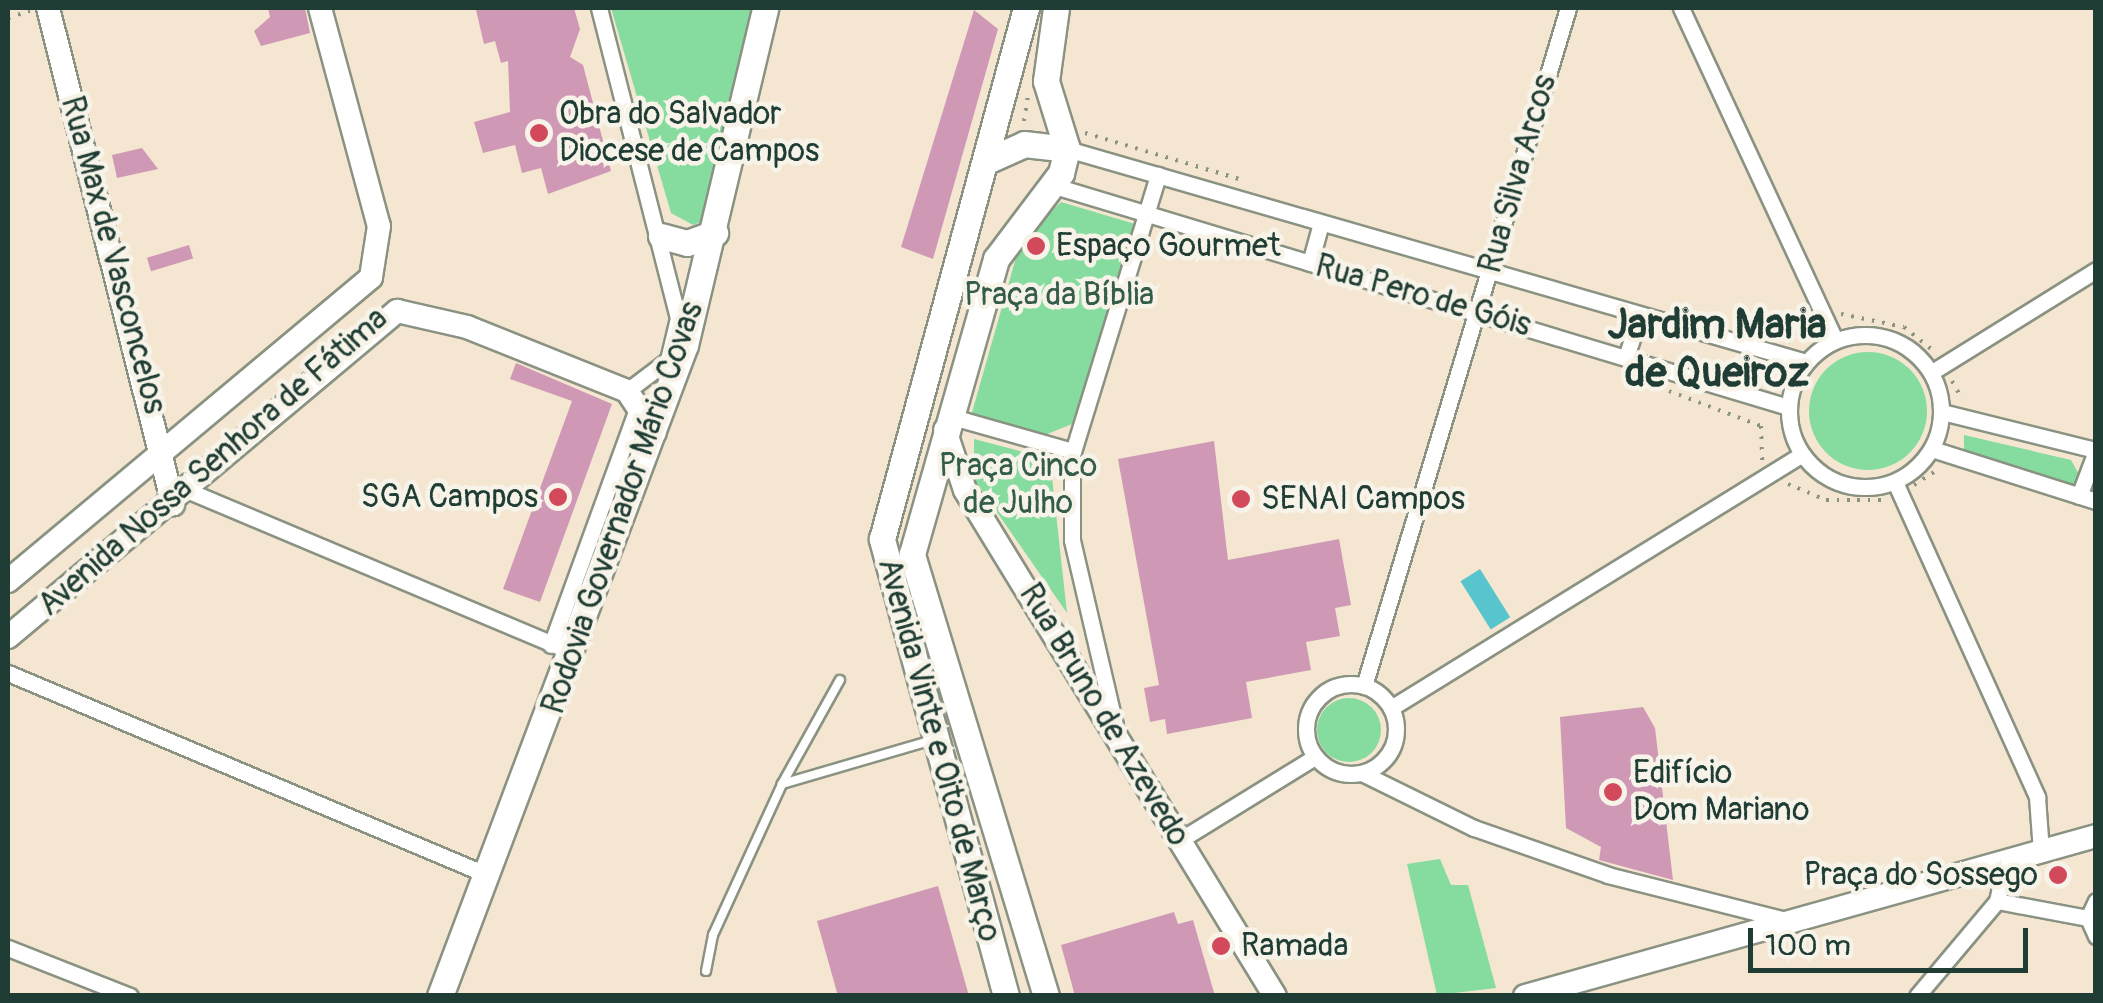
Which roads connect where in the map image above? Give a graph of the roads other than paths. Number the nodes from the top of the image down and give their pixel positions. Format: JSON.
{"nodes":[{"id":1,"x":46,"y":8,"type":"edge"},
{"id":2,"x":320,"y":8,"type":"edge"},
{"id":3,"x":599,"y":8,"type":"edge"},
{"id":4,"x":765,"y":8,"type":"edge"},
{"id":5,"x":1026,"y":8,"type":"edge"},
{"id":6,"x":1056,"y":8,"type":"edge"},
{"id":7,"x":1568,"y":8,"type":"edge"},
{"id":8,"x":1681,"y":8,"type":"edge"},
{"id":9,"x":1070,"y":139,"type":"junction"},
{"id":10,"x":990,"y":159,"type":"junction"},
{"id":11,"x":1158,"y":175,"type":"junction"},
{"id":12,"x":1058,"y":187,"type":"junction"},
{"id":13,"x":1146,"y":212,"type":"junction"},
{"id":14,"x":1321,"y":223,"type":"junction"},
{"id":15,"x":715,"y":233,"type":"junction"},
{"id":16,"x":661,"y":236,"type":"junction"},
{"id":17,"x":1310,"y":264,"type":"junction"},
{"id":18,"x":1490,"y":270,"type":"junction"},
{"id":19,"x":2096,"y":270,"type":"edge"},
{"id":20,"x":371,"y":277,"type":"junction"},
{"id":21,"x":1478,"y":310,"type":"junction"},
{"id":22,"x":397,"y":311,"type":"junction"},
{"id":23,"x":1640,"y":315,"type":"junction"},
{"id":24,"x":1835,"y":340,"type":"junction"},
{"id":25,"x":1626,"y":357,"type":"junction"},
{"id":26,"x":1806,"y":362,"type":"junction"},
{"id":27,"x":1932,"y":372,"type":"junction"},
{"id":28,"x":633,"y":399,"type":"junction"},
{"id":29,"x":1788,"y":407,"type":"junction"},
{"id":30,"x":1942,"y":412,"type":"junction"},
{"id":31,"x":947,"y":423,"type":"junction"},
{"id":32,"x":655,"y":433,"type":"junction"},
{"id":33,"x":1932,"y":450,"type":"junction"},
{"id":34,"x":1074,"y":451,"type":"junction"},
{"id":35,"x":2096,"y":451,"type":"edge"},
{"id":36,"x":166,"y":455,"type":"junction"},
{"id":37,"x":1801,"y":455,"type":"junction"},
{"id":38,"x":1894,"y":482,"type":"junction"},
{"id":39,"x":181,"y":498,"type":"junction"},
{"id":40,"x":2088,"y":498,"type":"edge"},
{"id":41,"x":8,"y":582,"type":"edge"},
{"id":42,"x":894,"y":606,"type":"junction"},
{"id":43,"x":8,"y":637,"type":"edge"},
{"id":44,"x":560,"y":648,"type":"junction"},
{"id":45,"x":939,"y":650,"type":"junction"},
{"id":46,"x":8,"y":673,"type":"edge"},
{"id":47,"x":840,"y":680,"type":"dead end"},
{"id":48,"x":1364,"y":686,"type":"junction"},
{"id":49,"x":1392,"y":708,"type":"junction"},
{"id":50,"x":1116,"y":729,"type":"junction"},
{"id":51,"x":932,"y":740,"type":"junction"},
{"id":52,"x":1315,"y":757,"type":"junction"},
{"id":53,"x":1362,"y":773,"type":"junction"},
{"id":54,"x":782,"y":784,"type":"junction"},
{"id":55,"x":2096,"y":836,"type":"edge"},
{"id":56,"x":1180,"y":840,"type":"junction"},
{"id":57,"x":2041,"y":852,"type":"junction"},
{"id":58,"x":2006,"y":862,"type":"junction"},
{"id":59,"x":490,"y":876,"type":"junction"},
{"id":60,"x":1997,"y":901,"type":"junction"},
{"id":61,"x":2096,"y":901,"type":"edge"},
{"id":62,"x":2088,"y":918,"type":"junction"},
{"id":63,"x":1798,"y":923,"type":"junction"},
{"id":64,"x":2096,"y":936,"type":"edge"},
{"id":65,"x":8,"y":948,"type":"edge"},
{"id":66,"x":706,"y":971,"type":"dead end"},
{"id":67,"x":130,"y":996,"type":"edge"},
{"id":68,"x":440,"y":996,"type":"edge"},
{"id":69,"x":1006,"y":996,"type":"edge"},
{"id":70,"x":1046,"y":996,"type":"edge"},
{"id":71,"x":1275,"y":996,"type":"edge"},
{"id":72,"x":1525,"y":996,"type":"edge"},
{"id":73,"x":1917,"y":996,"type":"edge"}],
"edges":[{"from":1,"to":36,"type":"main road","name":"Rua Max de Vasconcelos"},
{"from":2,"to":20,"type":"main road"},
{"from":3,"to":16,"type":"street"},
{"from":4,"to":15,"type":"main road","name":"Rodovia Governador Mário Covas"},
{"from":5,"to":10,"type":"main road","name":"Avenida Vinte e Oito de Março"},
{"from":6,"to":9,"type":"main road"},
{"from":7,"to":18,"type":"street","name":"Rua Silva Arcos"},
{"from":8,"to":24,"type":"street"},
{"from":9,"to":10,"type":"main road"},
{"from":9,"to":11,"type":"street","name":"Rua Pero de Góis"},
{"from":9,"to":12,"type":"main road"},
{"from":10,"to":42,"type":"main road","name":"Avenida Vinte e Oito de Março"},
{"from":11,"to":13,"type":"street"},
{"from":11,"to":14,"type":"street","name":"Rua Pero de Góis"},
{"from":12,"to":13,"type":"street","name":"Rua Pero de Góis"},
{"from":12,"to":31,"type":"main road","name":"Avenida Vinte e Oito de Março"},
{"from":13,"to":17,"type":"street","name":"Rua Pero de Góis"},
{"from":13,"to":34,"type":"street"},
{"from":14,"to":17,"type":"street"},
{"from":14,"to":18,"type":"street","name":"Rua Pero de Góis"},
{"from":15,"to":16,"type":"main road"},
{"from":15,"to":32,"type":"main road","name":"Rodovia Governador Mário Covas"},
{"from":16,"to":28,"type":"street"},
{"from":17,"to":21,"type":"street","name":"Rua Pero de Góis"},
{"from":18,"to":21,"type":"street","name":"Rua Silva Arcos"},
{"from":18,"to":23,"type":"street","name":"Rua Pero de Góis"},
{"from":19,"to":27,"type":"street"},
{"from":20,"to":22,"type":"main road","name":"Avenida Nossa Senhora de Fátima"},
{"from":20,"to":36,"type":"main road","name":"Avenida Nossa Senhora de Fátima"},
{"from":21,"to":25,"type":"street","name":"Rua Pero de Góis"},
{"from":21,"to":48,"type":"street","name":"Rua Silva Arcos"},
{"from":22,"to":28,"type":"main road"},
{"from":22,"to":39,"type":"main road","name":"Avenida Nossa Senhora de Fátima"},
{"from":23,"to":25,"type":"street"},
{"from":23,"to":26,"type":"street","name":"Rua Pero de Góis"},
{"from":24,"to":26,"type":"street"},
{"from":24,"to":27,"type":"street"},
{"from":25,"to":29,"type":"street","name":"Rua Pero de Góis"},
{"from":26,"to":29,"type":"street"},
{"from":27,"to":30,"type":"street"},
{"from":28,"to":32,"type":"main road"},
{"from":28,"to":44,"type":"street"},
{"from":29,"to":37,"type":"street"},
{"from":30,"to":33,"type":"street"},
{"from":30,"to":35,"type":"street"},
{"from":31,"to":34,"type":"street"},
{"from":31,"to":45,"type":"main road","name":"Avenida Vinte e Oito de Março"},
{"from":31,"to":50,"type":"main road","name":"Rua Bruno de Azevedo"},
{"from":32,"to":44,"type":"main road","name":"Rodovia Governador Mário Covas"},
{"from":33,"to":38,"type":"street"},
{"from":33,"to":40,"type":"street"},
{"from":34,"to":50,"type":"street"},
{"from":35,"to":40,"type":"street"},
{"from":36,"to":39,"type":"main road","name":"Rua Max de Vasconcelos"},
{"from":36,"to":41,"type":"main road","name":"Avenida Nossa Senhora de Fátima"},
{"from":37,"to":38,"type":"street"},
{"from":37,"to":49,"type":"street"},
{"from":38,"to":57,"type":"street"},
{"from":39,"to":43,"type":"main road","name":"Avenida Nossa Senhora de Fátima"},
{"from":39,"to":44,"type":"street"},
{"from":42,"to":45,"type":"main road"},
{"from":42,"to":51,"type":"main road","name":"Avenida Vinte e Oito de Março"},
{"from":44,"to":59,"type":"main road","name":"Rodovia Governador Mário Covas"},
{"from":45,"to":70,"type":"main road","name":"Avenida Vinte e Oito de Março"},
{"from":46,"to":59,"type":"street"},
{"from":47,"to":54,"type":"lane"},
{"from":48,"to":49,"type":"street"},
{"from":48,"to":52,"type":"street"},
{"from":49,"to":53,"type":"street"},
{"from":50,"to":56,"type":"main road","name":"Rua Bruno de Azevedo"},
{"from":51,"to":54,"type":"lane"},
{"from":51,"to":69,"type":"main road","name":"Avenida Vinte e Oito de Março"},
{"from":52,"to":53,"type":"street"},
{"from":52,"to":56,"type":"street"},
{"from":53,"to":63,"type":"street"},
{"from":54,"to":66,"type":"lane"},
{"from":55,"to":57,"type":"main road"},
{"from":56,"to":71,"type":"main road","name":"Rua Bruno de Azevedo"},
{"from":57,"to":58,"type":"main road"},
{"from":58,"to":60,"type":"street"},
{"from":58,"to":63,"type":"main road"},
{"from":59,"to":68,"type":"main road","name":"Rodovia Governador Mário Covas"},
{"from":60,"to":62,"type":"street"},
{"from":60,"to":73,"type":"street"},
{"from":61,"to":62,"type":"street"},
{"from":62,"to":64,"type":"street"},
{"from":63,"to":72,"type":"main road"},
{"from":65,"to":67,"type":"street"}]}
